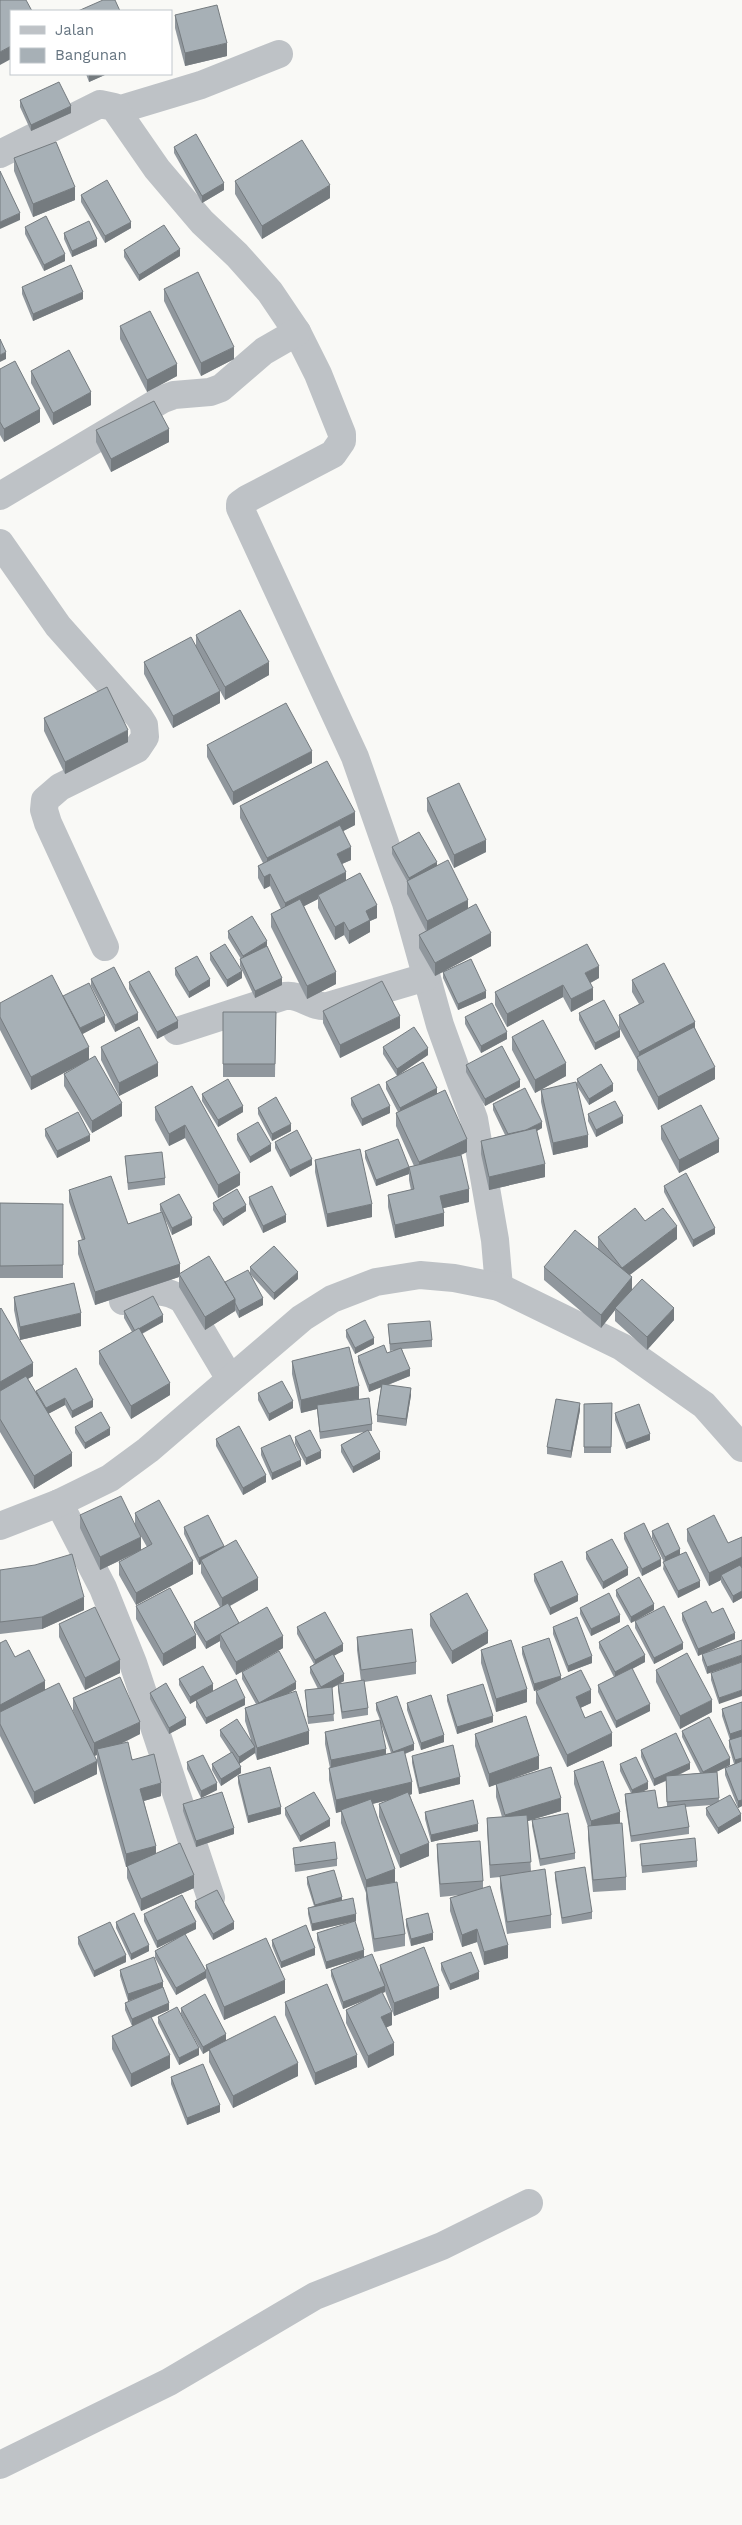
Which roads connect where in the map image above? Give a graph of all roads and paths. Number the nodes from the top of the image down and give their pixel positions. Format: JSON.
{"nodes":[{"id":1,"x":280,"y":54,"type":"dead end"},
{"id":2,"x":118,"y":110,"type":"junction"},
{"id":3,"x":0,"y":154,"type":"edge"},
{"id":4,"x":297,"y":332,"type":"junction"},
{"id":5,"x":0,"y":496,"type":"edge"},
{"id":6,"x":0,"y":543,"type":"edge"},
{"id":7,"x":105,"y":947,"type":"dead end"},
{"id":8,"x":426,"y":977,"type":"junction"},
{"id":9,"x":177,"y":1031,"type":"edge"},
{"id":10,"x":499,"y":1286,"type":"junction"},
{"id":11,"x":123,"y":1301,"type":"edge"},
{"id":12,"x":230,"y":1379,"type":"junction"},
{"id":13,"x":742,"y":1448,"type":"edge"},
{"id":14,"x":62,"y":1508,"type":"junction"},
{"id":15,"x":0,"y":1526,"type":"edge"},
{"id":16,"x":211,"y":1898,"type":"edge"},
{"id":17,"x":529,"y":2203,"type":"dead end"},
{"id":18,"x":0,"y":2465,"type":"edge"}],
"edges":[{"from":1,"to":2,"type":"street"},
{"from":2,"to":3,"type":"street"},
{"from":2,"to":4,"type":"street"},
{"from":4,"to":5,"type":"street"},
{"from":4,"to":8,"type":"street"},
{"from":6,"to":7,"type":"street"},
{"from":8,"to":9,"type":"street"},
{"from":8,"to":10,"type":"street"},
{"from":10,"to":12,"type":"street"},
{"from":10,"to":13,"type":"street"},
{"from":11,"to":12,"type":"street"},
{"from":12,"to":14,"type":"street"},
{"from":14,"to":15,"type":"street"},
{"from":14,"to":16,"type":"street"},
{"from":17,"to":18,"type":"street"}]}
